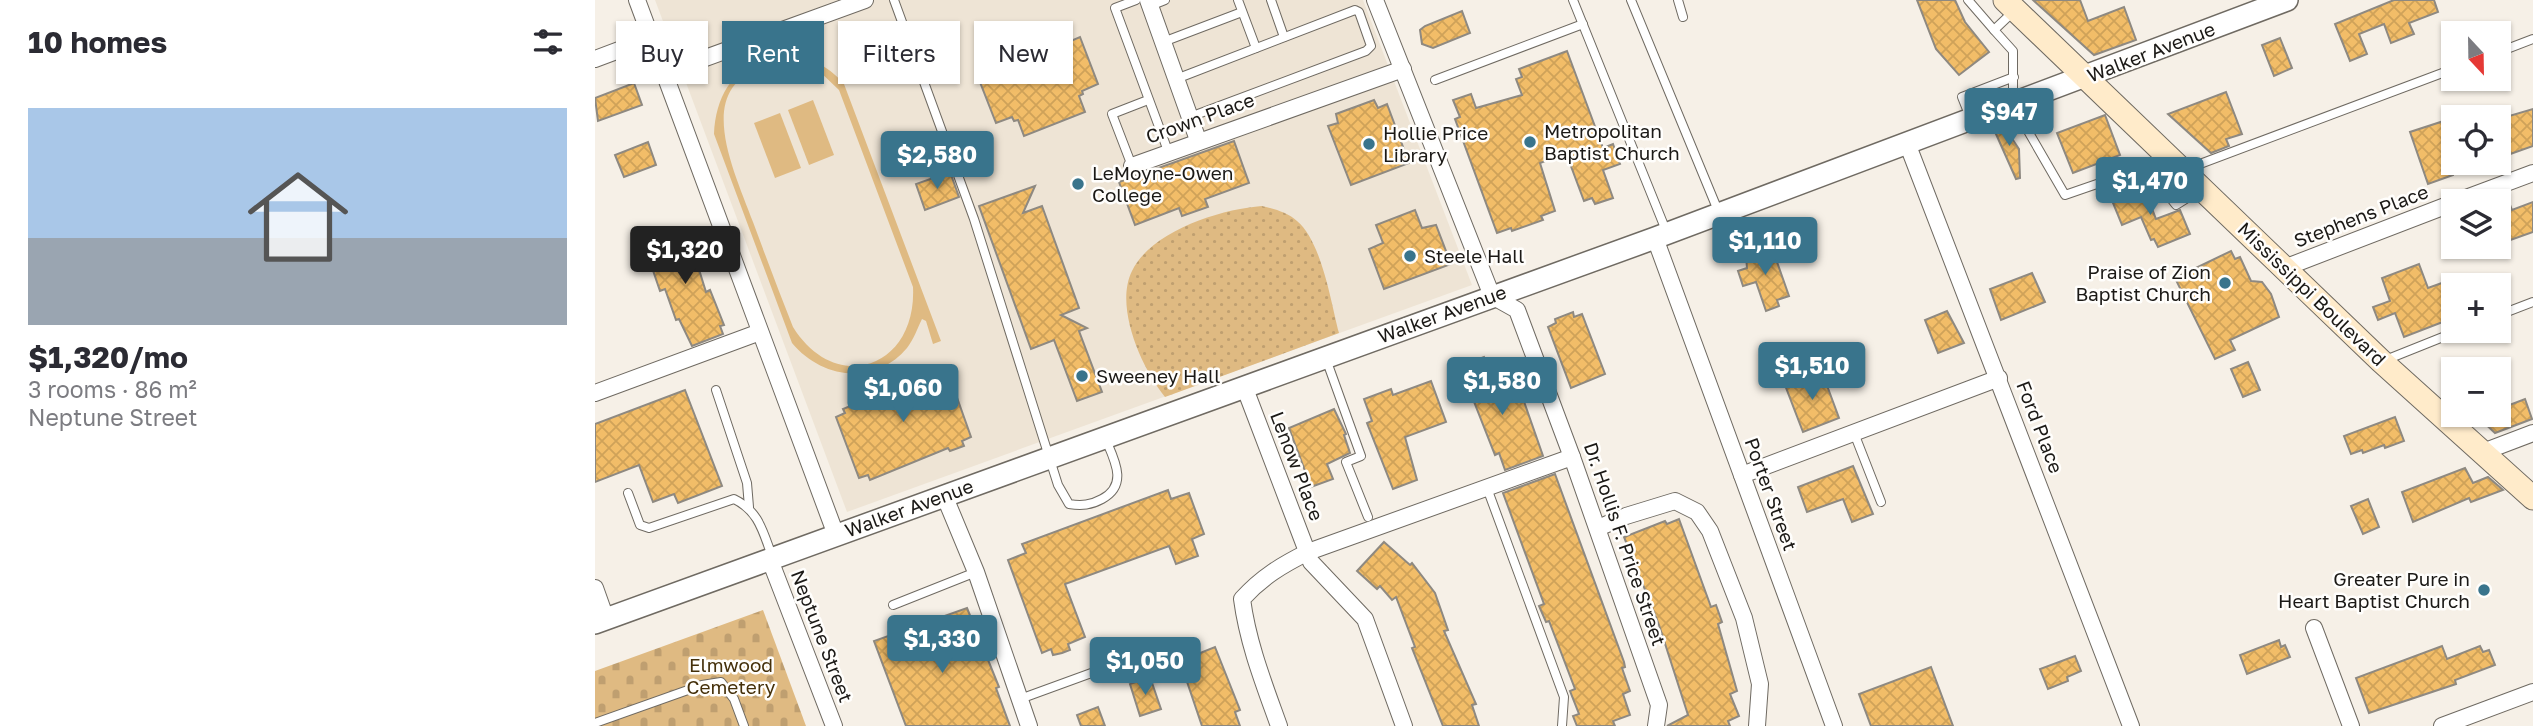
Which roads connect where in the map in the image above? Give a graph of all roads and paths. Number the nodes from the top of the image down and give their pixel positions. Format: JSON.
{"nodes":[{"id":1,"x":637,"y":0,"type":"edge"},
{"id":2,"x":865,"y":0,"type":"edge"},
{"id":3,"x":894,"y":0,"type":"edge"},
{"id":4,"x":1238,"y":0,"type":"edge"},
{"id":5,"x":1271,"y":0,"type":"edge"},
{"id":6,"x":1375,"y":0,"type":"edge"},
{"id":7,"x":1573,"y":0,"type":"edge"},
{"id":8,"x":1631,"y":0,"type":"edge"},
{"id":9,"x":1678,"y":0,"type":"edge"},
{"id":10,"x":1968,"y":0,"type":"edge"},
{"id":11,"x":2287,"y":0,"type":"edge"},
{"id":12,"x":1150,"y":1,"type":"edge"},
{"id":13,"x":847,"y":3,"type":"edge"},
{"id":14,"x":2010,"y":5,"type":"edge"},
{"id":15,"x":1242,"y":12,"type":"junction"},
{"id":16,"x":1683,"y":17,"type":"dead end"},
{"id":17,"x":645,"y":21,"type":"edge"},
{"id":18,"x":1583,"y":24,"type":"junction"},
{"id":19,"x":1994,"y":30,"type":"junction"},
{"id":20,"x":1284,"y":37,"type":"junction"},
{"id":21,"x":2533,"y":39,"type":"edge"},
{"id":22,"x":1163,"y":42,"type":"junction"},
{"id":23,"x":2511,"y":47,"type":"edge"},
{"id":24,"x":1256,"y":48,"type":"junction"},
{"id":25,"x":616,"y":52,"type":"edge"},
{"id":26,"x":708,"y":56,"type":"edge"},
{"id":27,"x":595,"y":60,"type":"edge"},
{"id":28,"x":1403,"y":69,"type":"junction"},
{"id":29,"x":2441,"y":74,"type":"edge"},
{"id":30,"x":2087,"y":76,"type":"junction"},
{"id":31,"x":2014,"y":77,"type":"junction"},
{"id":32,"x":1176,"y":79,"type":"junction"},
{"id":33,"x":1435,"y":80,"type":"dead end"},
{"id":34,"x":668,"y":84,"type":"edge"},
{"id":35,"x":1148,"y":100,"type":"junction"},
{"id":36,"x":2013,"y":105,"type":"junction"},
{"id":37,"x":1190,"y":117,"type":"junction"},
{"id":38,"x":1971,"y":120,"type":"junction"},
{"id":39,"x":1198,"y":140,"type":"junction"},
{"id":40,"x":1907,"y":144,"type":"junction"},
{"id":41,"x":1168,"y":151,"type":"junction"},
{"id":42,"x":1132,"y":166,"type":"joint"},
{"id":43,"x":2184,"y":170,"type":"junction"},
{"id":44,"x":2533,"y":173,"type":"edge"},
{"id":45,"x":2162,"y":185,"type":"junction"},
{"id":46,"x":2203,"y":188,"type":"junction"},
{"id":47,"x":2491,"y":189,"type":"edge"},
{"id":48,"x":2441,"y":208,"type":"edge"},
{"id":49,"x":1719,"y":213,"type":"junction"},
{"id":50,"x":1661,"y":235,"type":"junction"},
{"id":51,"x":2284,"y":268,"type":"junction"},
{"id":52,"x":1492,"y":296,"type":"junction"},
{"id":53,"x":2533,"y":302,"type":"edge"},
{"id":54,"x":2511,"y":310,"type":"edge"},
{"id":55,"x":760,"y":332,"type":"junction"},
{"id":56,"x":2441,"y":338,"type":"edge"},
{"id":57,"x":1325,"y":356,"type":"junction"},
{"id":58,"x":2381,"y":361,"type":"junction"},
{"id":59,"x":1999,"y":378,"type":"junction"},
{"id":60,"x":1244,"y":386,"type":"junction"},
{"id":61,"x":716,"y":390,"type":"dead end"},
{"id":62,"x":595,"y":393,"type":"edge"},
{"id":63,"x":1854,"y":433,"type":"junction"},
{"id":64,"x":2533,"y":433,"type":"edge"},
{"id":65,"x":1105,"y":436,"type":"junction"},
{"id":66,"x":2483,"y":452,"type":"junction"},
{"id":67,"x":1048,"y":456,"type":"junction"},
{"id":68,"x":1572,"y":457,"type":"junction"},
{"id":69,"x":1742,"y":475,"type":"junction"},
{"id":70,"x":1487,"y":488,"type":"junction"},
{"id":71,"x":628,"y":493,"type":"dead end"},
{"id":72,"x":944,"y":495,"type":"junction"},
{"id":73,"x":2533,"y":498,"type":"edge"},
{"id":74,"x":1881,"y":502,"type":"dead end"},
{"id":75,"x":749,"y":507,"type":"junction"},
{"id":76,"x":1368,"y":517,"type":"dead end"},
{"id":77,"x":1598,"y":528,"type":"junction"},
{"id":78,"x":836,"y":535,"type":"junction"},
{"id":79,"x":1310,"y":557,"type":"junction"},
{"id":80,"x":772,"y":560,"type":"junction"},
{"id":81,"x":976,"y":572,"type":"junction"},
{"id":82,"x":595,"y":589,"type":"edge"},
{"id":83,"x":893,"y":605,"type":"dead end"},
{"id":84,"x":601,"y":621,"type":"edge"},
{"id":85,"x":2314,"y":628,"type":"dead end"},
{"id":86,"x":1149,"y":652,"type":"dead end"},
{"id":87,"x":2533,"y":692,"type":"edge"},
{"id":88,"x":1020,"y":699,"type":"junction"},
{"id":89,"x":595,"y":723,"type":"edge"},
{"id":90,"x":744,"y":726,"type":"edge"},
{"id":91,"x":834,"y":726,"type":"edge"},
{"id":92,"x":1029,"y":726,"type":"edge"},
{"id":93,"x":1279,"y":726,"type":"edge"},
{"id":94,"x":1404,"y":726,"type":"edge"},
{"id":95,"x":1562,"y":726,"type":"edge"},
{"id":96,"x":1656,"y":726,"type":"edge"},
{"id":97,"x":1757,"y":726,"type":"edge"},
{"id":98,"x":1834,"y":726,"type":"edge"},
{"id":99,"x":2131,"y":726,"type":"edge"},
{"id":100,"x":2351,"y":726,"type":"edge"},
{"id":101,"x":2442,"y":726,"type":"edge"}],
"edges":[{"from":1,"to":17,"type":"street"},
{"from":2,"to":13,"type":"street"},
{"from":3,"to":67,"type":"lane"},
{"from":4,"to":15,"type":"lane"},
{"from":5,"to":20,"type":"lane"},
{"from":6,"to":28,"type":"street"},
{"from":7,"to":18,"type":"lane"},
{"from":8,"to":49,"type":"lane"},
{"from":9,"to":16,"type":"lane"},
{"from":10,"to":19,"type":"lane"},
{"from":11,"to":30,"type":"street","name":"Walker Avenue"},
{"from":12,"to":22,"type":"street"},
{"from":12,"to":35,"type":"lane"},
{"from":13,"to":26,"type":"street"},
{"from":14,"to":19,"type":"lane"},
{"from":14,"to":30,"type":"main road","name":"Mississippi Boulevard"},
{"from":15,"to":22,"type":"lane"},
{"from":15,"to":24,"type":"lane"},
{"from":18,"to":33,"type":"lane"},
{"from":18,"to":50,"type":"lane"},
{"from":19,"to":31,"type":"lane"},
{"from":20,"to":24,"type":"lane"},
{"from":20,"to":37,"type":"lane"},
{"from":21,"to":23,"type":"lane"},
{"from":22,"to":32,"type":"street"},
{"from":24,"to":32,"type":"lane"},
{"from":25,"to":27,"type":"street"},
{"from":28,"to":39,"type":"street","name":"Crown Place"},
{"from":28,"to":52,"type":"street"},
{"from":29,"to":43,"type":"lane"},
{"from":30,"to":36,"type":"street","name":"Walker Avenue"},
{"from":30,"to":43,"type":"main road","name":"Mississippi Boulevard"},
{"from":31,"to":36,"type":"lane"},
{"from":31,"to":38,"type":"lane"},
{"from":32,"to":37,"type":"street"},
{"from":34,"to":55,"type":"street"},
{"from":35,"to":41,"type":"lane"},
{"from":35,"to":42,"type":"lane"},
{"from":36,"to":38,"type":"street","name":"Walker Avenue"},
{"from":36,"to":45,"type":"lane"},
{"from":37,"to":39,"type":"street"},
{"from":38,"to":40,"type":"street","name":"Walker Avenue"},
{"from":39,"to":41,"type":"street","name":"Crown Place"},
{"from":40,"to":49,"type":"street","name":"Walker Avenue"},
{"from":40,"to":59,"type":"street","name":"Ford Place"},
{"from":41,"to":42,"type":"street","name":"Crown Place"},
{"from":43,"to":45,"type":"lane"},
{"from":43,"to":46,"type":"main road","name":"Mississippi Boulevard"},
{"from":44,"to":47,"type":"street","name":"Stephens Place"},
{"from":45,"to":46,"type":"lane"},
{"from":46,"to":51,"type":"main road","name":"Mississippi Boulevard"},
{"from":48,"to":51,"type":"street","name":"Stephens Place"},
{"from":49,"to":50,"type":"street","name":"Walker Avenue"},
{"from":50,"to":52,"type":"street","name":"Walker Avenue"},
{"from":50,"to":69,"type":"street","name":"Porter Street"},
{"from":51,"to":58,"type":"main road","name":"Mississippi Boulevard"},
{"from":52,"to":57,"type":"street","name":"Walker Avenue"},
{"from":52,"to":68,"type":"street","name":"Dr. Hollis F. Price Street"},
{"from":53,"to":54,"type":"lane"},
{"from":55,"to":62,"type":"street"},
{"from":55,"to":78,"type":"street"},
{"from":56,"to":58,"type":"lane"},
{"from":57,"to":60,"type":"street","name":"Walker Avenue"},
{"from":57,"to":76,"type":"lane"},
{"from":58,"to":66,"type":"main road","name":"Mississippi Boulevard"},
{"from":59,"to":63,"type":"street"},
{"from":59,"to":99,"type":"street","name":"Ford Place"},
{"from":60,"to":65,"type":"street","name":"Walker Avenue"},
{"from":60,"to":79,"type":"street","name":"Lenow Place"},
{"from":61,"to":75,"type":"lane"},
{"from":63,"to":69,"type":"street"},
{"from":63,"to":74,"type":"lane"},
{"from":64,"to":66,"type":"street"},
{"from":65,"to":67,"type":"street","name":"Walker Avenue"},
{"from":65,"to":67,"type":"lane"},
{"from":66,"to":73,"type":"main road","name":"Mississippi Boulevard"},
{"from":67,"to":72,"type":"street","name":"Walker Avenue"},
{"from":68,"to":70,"type":"street"},
{"from":68,"to":77,"type":"street","name":"Dr. Hollis F. Price Street"},
{"from":69,"to":98,"type":"street","name":"Porter Street"},
{"from":70,"to":79,"type":"street"},
{"from":70,"to":95,"type":"lane"},
{"from":71,"to":75,"type":"lane"},
{"from":72,"to":78,"type":"street","name":"Walker Avenue"},
{"from":72,"to":81,"type":"street"},
{"from":75,"to":80,"type":"lane"},
{"from":77,"to":96,"type":"street","name":"Dr. Hollis F. Price Street"},
{"from":77,"to":97,"type":"street"},
{"from":78,"to":80,"type":"street","name":"Walker Avenue"},
{"from":79,"to":93,"type":"street"},
{"from":79,"to":94,"type":"street"},
{"from":80,"to":84,"type":"street","name":"Walker Avenue"},
{"from":80,"to":91,"type":"street","name":"Neptune Street"},
{"from":81,"to":83,"type":"lane"},
{"from":81,"to":88,"type":"street"},
{"from":82,"to":84,"type":"street"},
{"from":85,"to":100,"type":"street"},
{"from":86,"to":88,"type":"lane"},
{"from":87,"to":101,"type":"street"},
{"from":88,"to":92,"type":"street"},
{"from":89,"to":90,"type":"lane"}]}
